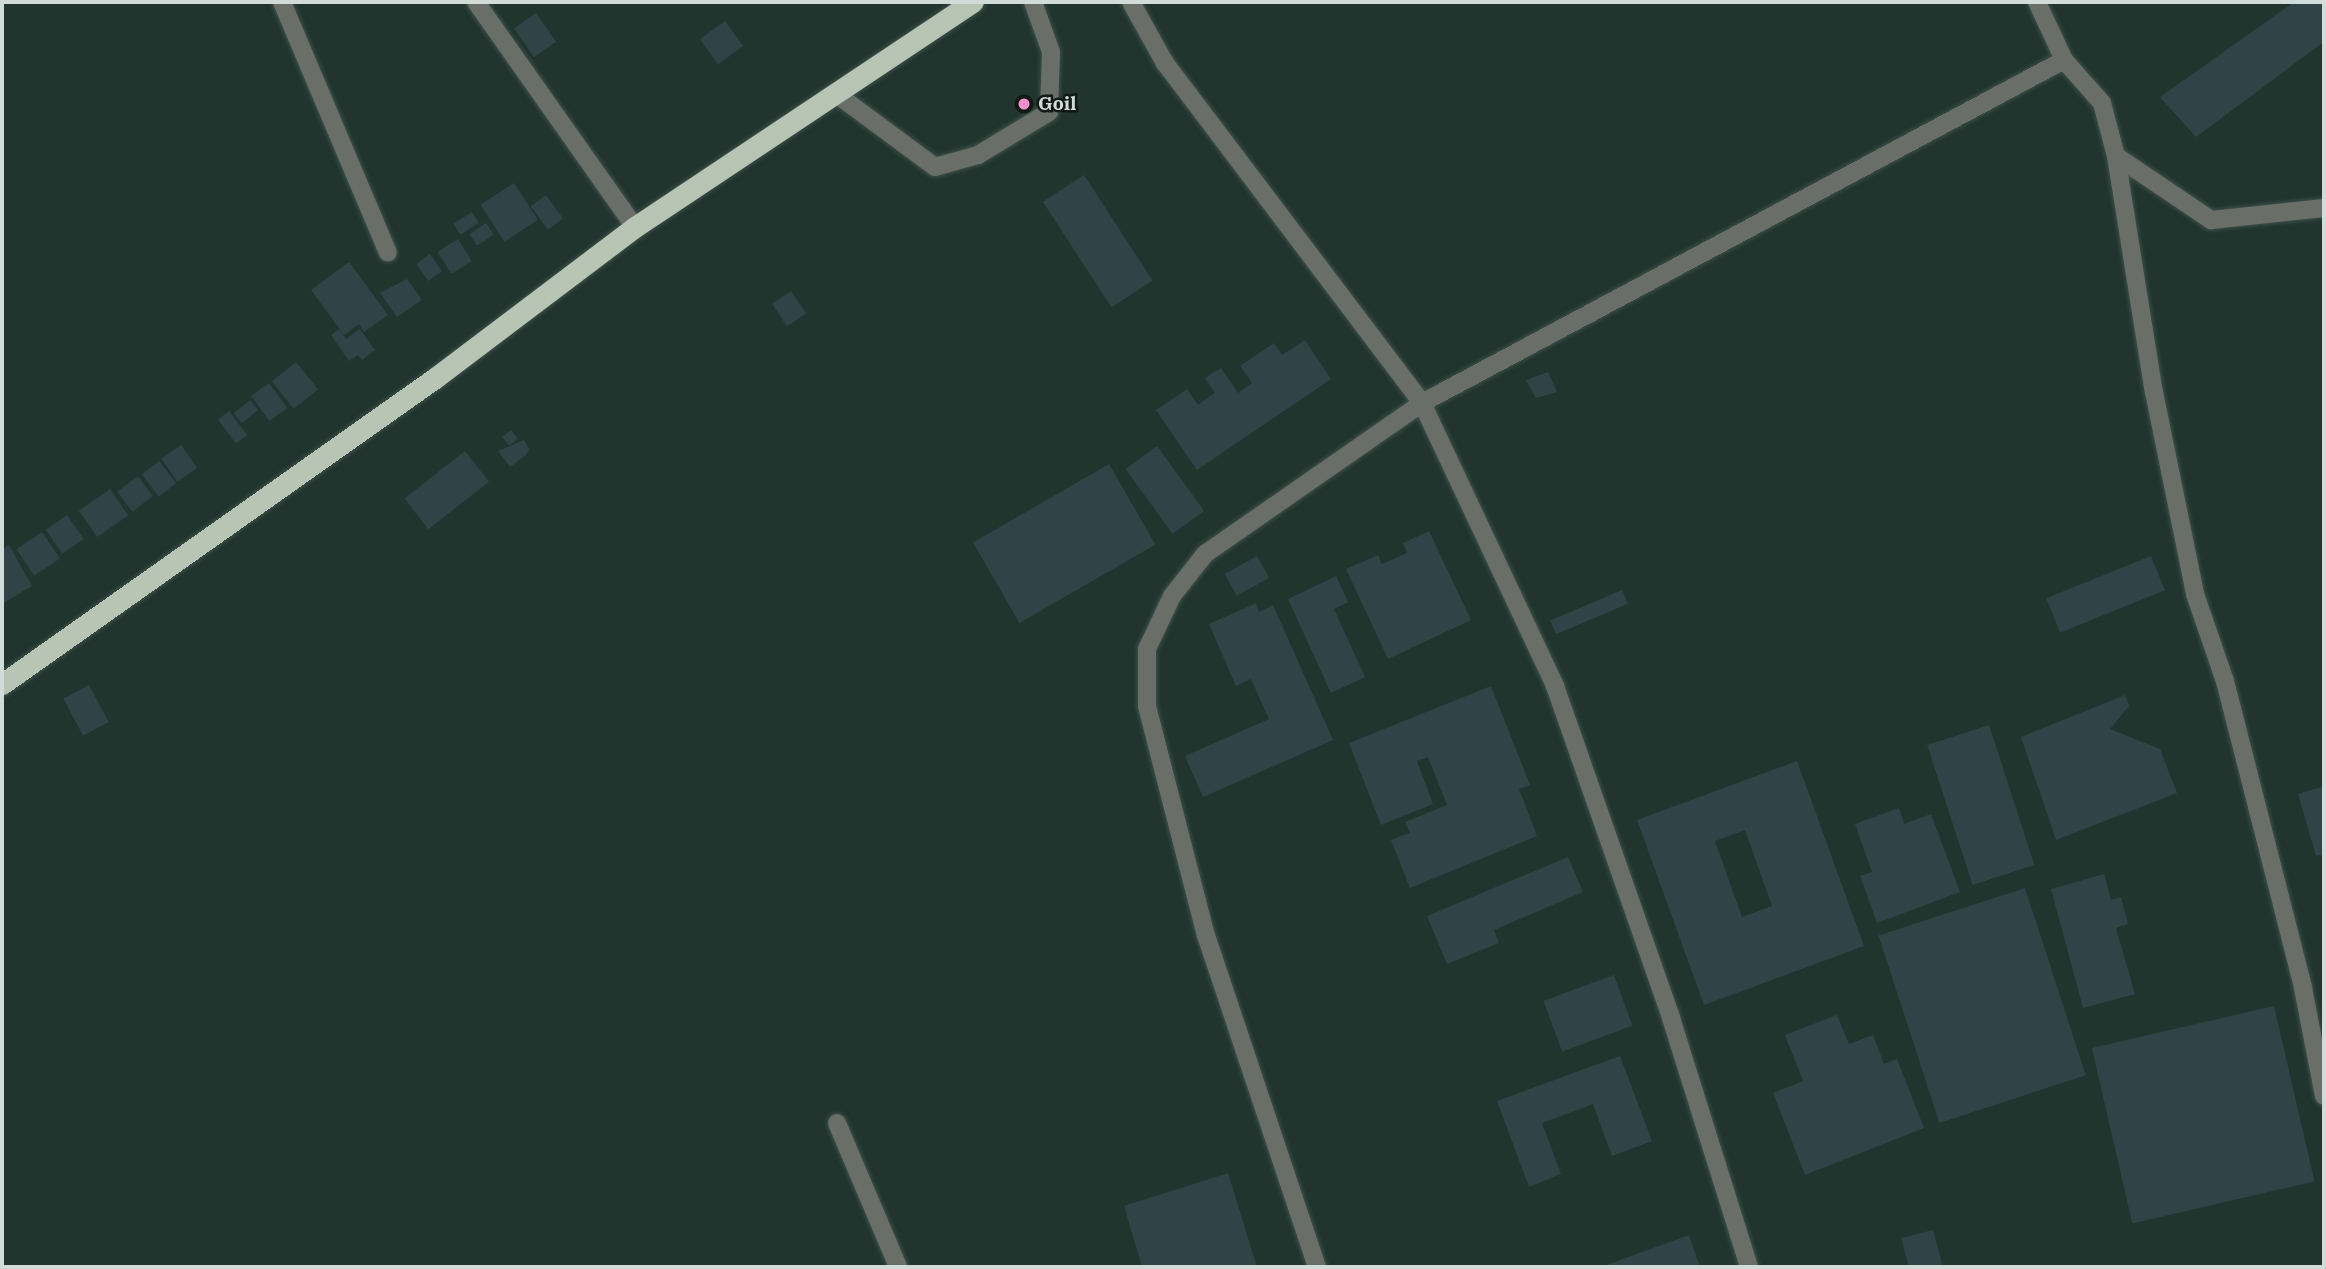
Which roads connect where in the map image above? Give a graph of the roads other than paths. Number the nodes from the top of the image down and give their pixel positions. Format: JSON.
{"nodes":[{"id":1,"x":282,"y":2,"type":"edge"},
{"id":2,"x":476,"y":2,"type":"edge"},
{"id":3,"x":973,"y":2,"type":"edge"},
{"id":4,"x":1033,"y":2,"type":"edge"},
{"id":5,"x":1131,"y":2,"type":"edge"},
{"id":6,"x":2037,"y":2,"type":"edge"},
{"id":7,"x":2064,"y":60,"type":"junction"},
{"id":8,"x":835,"y":93,"type":"junction"},
{"id":9,"x":2116,"y":156,"type":"junction"},
{"id":10,"x":2324,"y":208,"type":"edge"},
{"id":11,"x":635,"y":227,"type":"junction"},
{"id":12,"x":388,"y":253,"type":"dead end"},
{"id":13,"x":1422,"y":403,"type":"junction"},
{"id":14,"x":2,"y":684,"type":"edge"},
{"id":15,"x":2324,"y":1096,"type":"edge"},
{"id":16,"x":837,"y":1123,"type":"dead end"},
{"id":17,"x":898,"y":1267,"type":"edge"},
{"id":18,"x":1317,"y":1267,"type":"edge"},
{"id":19,"x":1749,"y":1267,"type":"edge"}],
"edges":[{"from":1,"to":12,"type":"street"},
{"from":2,"to":11,"type":"street"},
{"from":3,"to":8,"type":"highway"},
{"from":4,"to":8,"type":"street"},
{"from":5,"to":13,"type":"street"},
{"from":6,"to":7,"type":"street"},
{"from":7,"to":9,"type":"street"},
{"from":7,"to":13,"type":"street"},
{"from":8,"to":11,"type":"highway"},
{"from":9,"to":10,"type":"street"},
{"from":9,"to":15,"type":"street"},
{"from":11,"to":14,"type":"highway"},
{"from":13,"to":18,"type":"street"},
{"from":13,"to":19,"type":"street"},
{"from":16,"to":17,"type":"street"}]}
